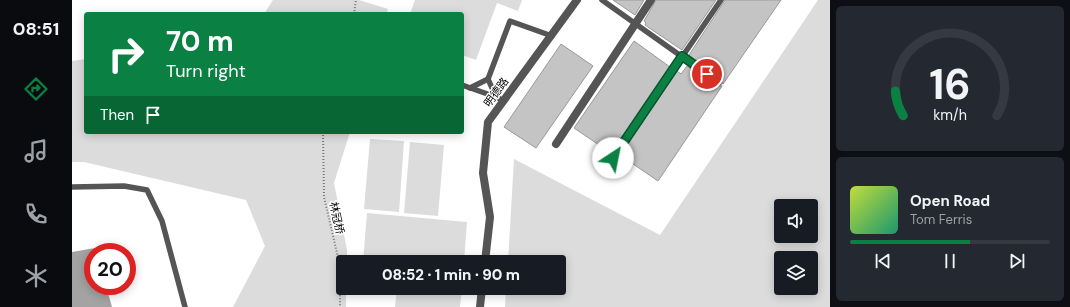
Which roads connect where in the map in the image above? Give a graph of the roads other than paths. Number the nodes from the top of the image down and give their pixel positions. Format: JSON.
{"nodes":[{"id":1,"x":577,"y":0,"type":"edge"},
{"id":2,"x":602,"y":0,"type":"edge"},
{"id":3,"x":651,"y":0,"type":"edge"},
{"id":4,"x":721,"y":0,"type":"edge"},
{"id":5,"x":635,"y":23,"type":"junction"},
{"id":6,"x":552,"y":36,"type":"junction"},
{"id":7,"x":682,"y":56,"type":"junction"},
{"id":8,"x":488,"y":79,"type":"junction"},
{"id":9,"x":719,"y":83,"type":"dead end"},
{"id":10,"x":464,"y":86,"type":"edge"},
{"id":11,"x":470,"y":88,"type":"junction"},
{"id":12,"x":500,"y":99,"type":"junction"},
{"id":13,"x":556,"y":144,"type":"dead end"},
{"id":14,"x":613,"y":158,"type":"dead end"},
{"id":15,"x":72,"y":187,"type":"edge"},
{"id":16,"x":486,"y":255,"type":"edge"},
{"id":17,"x":481,"y":295,"type":"edge"},
{"id":18,"x":185,"y":307,"type":"edge"},
{"id":19,"x":480,"y":307,"type":"edge"}],
"edges":[{"from":1,"to":6,"type":"street","name":"明德路"},
{"from":2,"to":5,"type":"lane"},
{"from":3,"to":5,"type":"street"},
{"from":4,"to":7,"type":"lane"},
{"from":5,"to":7,"type":"lane"},
{"from":5,"to":13,"type":"street"},
{"from":6,"to":8,"type":"lane"},
{"from":6,"to":12,"type":"street","name":"明德路"},
{"from":7,"to":9,"type":"lane"},
{"from":7,"to":14,"type":"lane"},
{"from":8,"to":11,"type":"lane"},
{"from":8,"to":12,"type":"lane"},
{"from":10,"to":11,"type":"lane"},
{"from":11,"to":12,"type":"lane"},
{"from":12,"to":16,"type":"street","name":"明德路"},
{"from":15,"to":18,"type":"lane"},
{"from":17,"to":19,"type":"street"}]}
